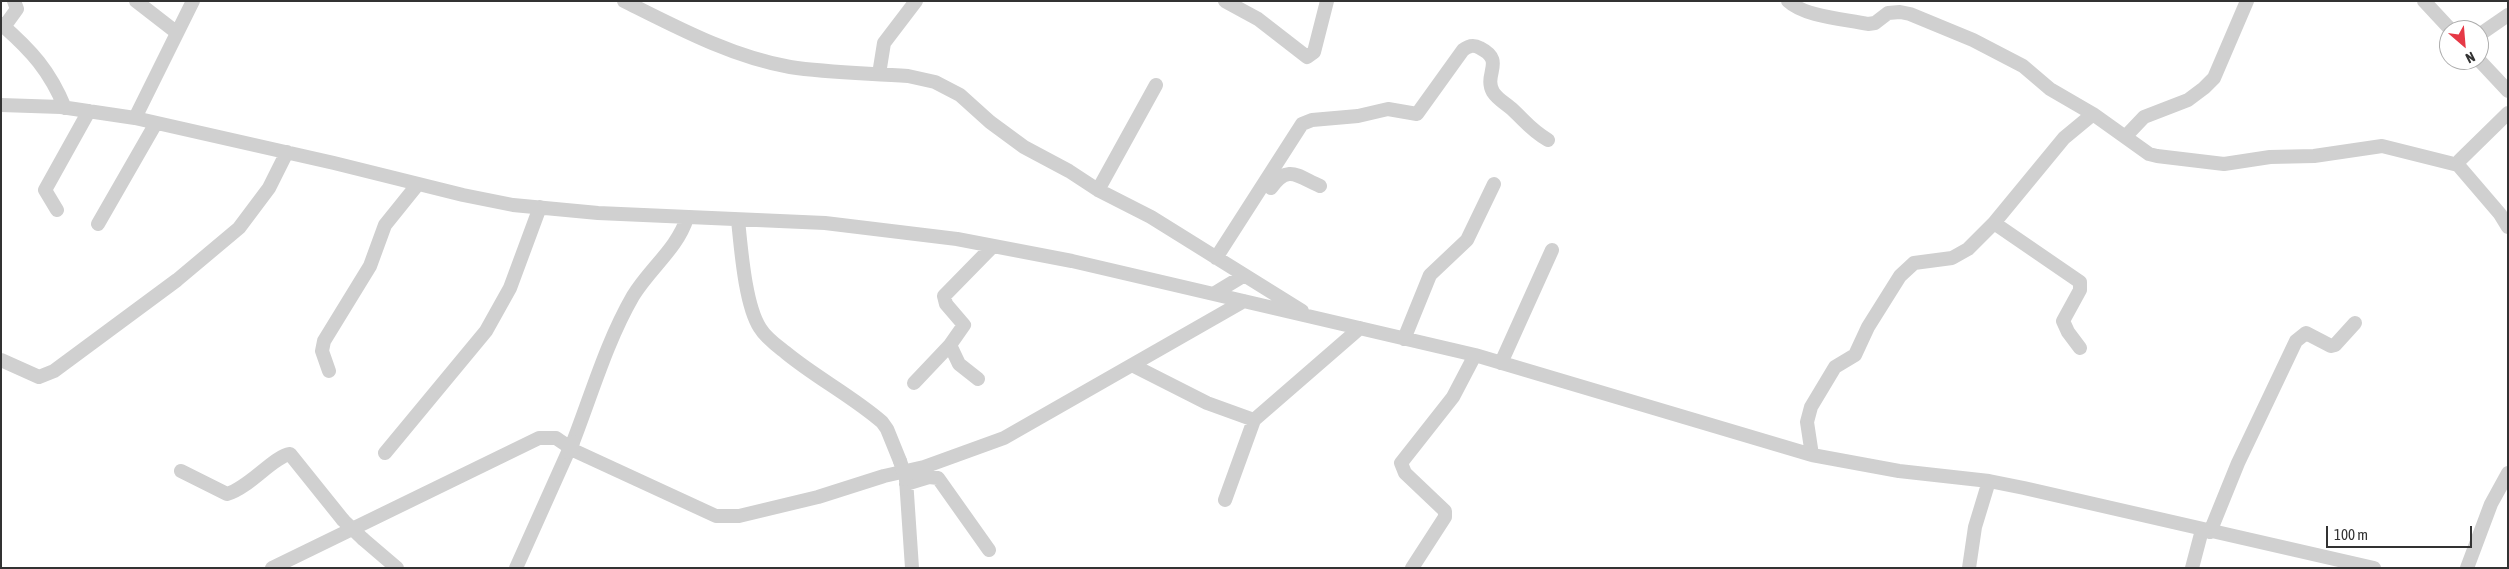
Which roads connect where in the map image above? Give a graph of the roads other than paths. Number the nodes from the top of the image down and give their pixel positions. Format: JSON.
{"nodes":[{"id":1,"x":14,"y":1,"type":"edge"},
{"id":2,"x":136,"y":1,"type":"edge"},
{"id":3,"x":193,"y":1,"type":"edge"},
{"id":4,"x":624,"y":1,"type":"edge"},
{"id":5,"x":916,"y":1,"type":"edge"},
{"id":6,"x":1225,"y":1,"type":"edge"},
{"id":7,"x":1327,"y":1,"type":"edge"},
{"id":8,"x":1788,"y":1,"type":"edge"},
{"id":9,"x":2246,"y":1,"type":"edge"},
{"id":10,"x":2424,"y":1,"type":"edge"},
{"id":11,"x":2508,"y":15,"type":"edge"},
{"id":12,"x":2442,"y":20,"type":"edge"},
{"id":13,"x":3,"y":26,"type":"edge"},
{"id":14,"x":2489,"y":28,"type":"edge"},
{"id":15,"x":176,"y":32,"type":"junction"},
{"id":16,"x":2488,"y":70,"type":"edge"},
{"id":17,"x":879,"y":74,"type":"junction"},
{"id":18,"x":1156,"y":84,"type":"dead end"},
{"id":19,"x":2508,"y":91,"type":"edge"},
{"id":20,"x":1,"y":105,"type":"edge"},
{"id":21,"x":65,"y":108,"type":"junction"},
{"id":22,"x":89,"y":111,"type":"junction"},
{"id":23,"x":2508,"y":113,"type":"edge"},
{"id":24,"x":2092,"y":114,"type":"junction"},
{"id":25,"x":134,"y":118,"type":"junction"},
{"id":26,"x":156,"y":123,"type":"junction"},
{"id":27,"x":2125,"y":137,"type":"junction"},
{"id":28,"x":1548,"y":140,"type":"dead end"},
{"id":29,"x":287,"y":152,"type":"junction"},
{"id":30,"x":2458,"y":165,"type":"junction"},
{"id":31,"x":418,"y":184,"type":"junction"},
{"id":32,"x":1494,"y":184,"type":"dead end"},
{"id":33,"x":1320,"y":186,"type":"dead end"},
{"id":34,"x":1098,"y":190,"type":"junction"},
{"id":35,"x":540,"y":207,"type":"junction"},
{"id":36,"x":58,"y":210,"type":"dead end"},
{"id":37,"x":688,"y":218,"type":"junction"},
{"id":38,"x":738,"y":220,"type":"junction"},
{"id":39,"x":1994,"y":223,"type":"junction"},
{"id":40,"x":98,"y":224,"type":"dead end"},
{"id":41,"x":2508,"y":227,"type":"edge"},
{"id":42,"x":993,"y":246,"type":"junction"},
{"id":43,"x":1552,"y":250,"type":"dead end"},
{"id":44,"x":1220,"y":261,"type":"junction"},
{"id":45,"x":1243,"y":276,"type":"junction"},
{"id":46,"x":1215,"y":294,"type":"junction"},
{"id":47,"x":1244,"y":301,"type":"junction"},
{"id":48,"x":1317,"y":320,"type":"junction"},
{"id":49,"x":2355,"y":322,"type":"dead end"},
{"id":50,"x":1360,"y":328,"type":"junction"},
{"id":51,"x":1404,"y":338,"type":"junction"},
{"id":52,"x":950,"y":345,"type":"junction"},
{"id":53,"x":2080,"y":348,"type":"dead end"},
{"id":54,"x":1475,"y":355,"type":"junction"},
{"id":55,"x":1,"y":360,"type":"edge"},
{"id":56,"x":1500,"y":362,"type":"junction"},
{"id":57,"x":1132,"y":365,"type":"junction"},
{"id":58,"x":329,"y":371,"type":"dead end"},
{"id":59,"x":978,"y":379,"type":"dead end"},
{"id":60,"x":914,"y":383,"type":"dead end"},
{"id":61,"x":1254,"y":420,"type":"junction"},
{"id":62,"x":385,"y":453,"type":"dead end"},
{"id":63,"x":1812,"y":455,"type":"junction"},
{"id":64,"x":181,"y":471,"type":"dead end"},
{"id":65,"x":2508,"y":473,"type":"edge"},
{"id":66,"x":1988,"y":481,"type":"junction"},
{"id":67,"x":906,"y":482,"type":"junction"},
{"id":68,"x":1225,"y":500,"type":"dead end"},
{"id":69,"x":2206,"y":531,"type":"junction"},
{"id":70,"x":989,"y":550,"type":"dead end"},
{"id":71,"x":272,"y":568,"type":"edge"},
{"id":72,"x":398,"y":568,"type":"edge"},
{"id":73,"x":516,"y":568,"type":"edge"},
{"id":74,"x":912,"y":568,"type":"edge"},
{"id":75,"x":1412,"y":568,"type":"edge"},
{"id":76,"x":1969,"y":568,"type":"edge"},
{"id":77,"x":2192,"y":568,"type":"edge"},
{"id":78,"x":2374,"y":568,"type":"edge"},
{"id":79,"x":2467,"y":568,"type":"edge"}],
"edges":[{"from":1,"to":13,"type":"street"},
{"from":2,"to":15,"type":"street"},
{"from":3,"to":15,"type":"street"},
{"from":4,"to":17,"type":"street"},
{"from":5,"to":17,"type":"street"},
{"from":6,"to":7,"type":"street"},
{"from":8,"to":24,"type":"street"},
{"from":9,"to":27,"type":"street"},
{"from":10,"to":12,"type":"street"},
{"from":11,"to":14,"type":"street"},
{"from":13,"to":21,"type":"street"},
{"from":15,"to":25,"type":"street"},
{"from":16,"to":19,"type":"street"},
{"from":17,"to":34,"type":"street"},
{"from":18,"to":34,"type":"street"},
{"from":20,"to":21,"type":"street"},
{"from":21,"to":22,"type":"street"},
{"from":22,"to":25,"type":"street"},
{"from":22,"to":36,"type":"street"},
{"from":23,"to":30,"type":"street"},
{"from":24,"to":27,"type":"street"},
{"from":24,"to":39,"type":"street"},
{"from":25,"to":26,"type":"street"},
{"from":26,"to":29,"type":"street"},
{"from":26,"to":40,"type":"street"},
{"from":27,"to":30,"type":"street"},
{"from":28,"to":44,"type":"street"},
{"from":29,"to":31,"type":"street"},
{"from":29,"to":55,"type":"street"},
{"from":30,"to":41,"type":"street"},
{"from":31,"to":35,"type":"street"},
{"from":31,"to":58,"type":"street"},
{"from":32,"to":51,"type":"street"},
{"from":33,"to":44,"type":"street"},
{"from":34,"to":44,"type":"street"},
{"from":35,"to":37,"type":"street"},
{"from":35,"to":62,"type":"street"},
{"from":37,"to":38,"type":"street"},
{"from":37,"to":73,"type":"street"},
{"from":38,"to":42,"type":"street"},
{"from":38,"to":67,"type":"street","bridge":true},
{"from":39,"to":53,"type":"street"},
{"from":39,"to":63,"type":"street"},
{"from":42,"to":46,"type":"street"},
{"from":42,"to":52,"type":"street"},
{"from":43,"to":56,"type":"street"},
{"from":44,"to":45,"type":"street"},
{"from":45,"to":46,"type":"street"},
{"from":45,"to":48,"type":"street"},
{"from":46,"to":47,"type":"street"},
{"from":47,"to":48,"type":"street"},
{"from":47,"to":57,"type":"street"},
{"from":48,"to":50,"type":"street"},
{"from":49,"to":69,"type":"street"},
{"from":50,"to":51,"type":"street"},
{"from":50,"to":61,"type":"street"},
{"from":51,"to":54,"type":"street"},
{"from":52,"to":59,"type":"street"},
{"from":52,"to":60,"type":"street"},
{"from":54,"to":56,"type":"street"},
{"from":54,"to":75,"type":"street"},
{"from":56,"to":63,"type":"street"},
{"from":57,"to":61,"type":"street"},
{"from":57,"to":71,"type":"street"},
{"from":61,"to":68,"type":"street"},
{"from":63,"to":66,"type":"street"},
{"from":64,"to":72,"type":"street","bridge":true},
{"from":65,"to":79,"type":"street"},
{"from":66,"to":69,"type":"street"},
{"from":66,"to":76,"type":"street"},
{"from":67,"to":70,"type":"street"},
{"from":67,"to":74,"type":"street"},
{"from":69,"to":77,"type":"street"},
{"from":69,"to":78,"type":"street"}]}
